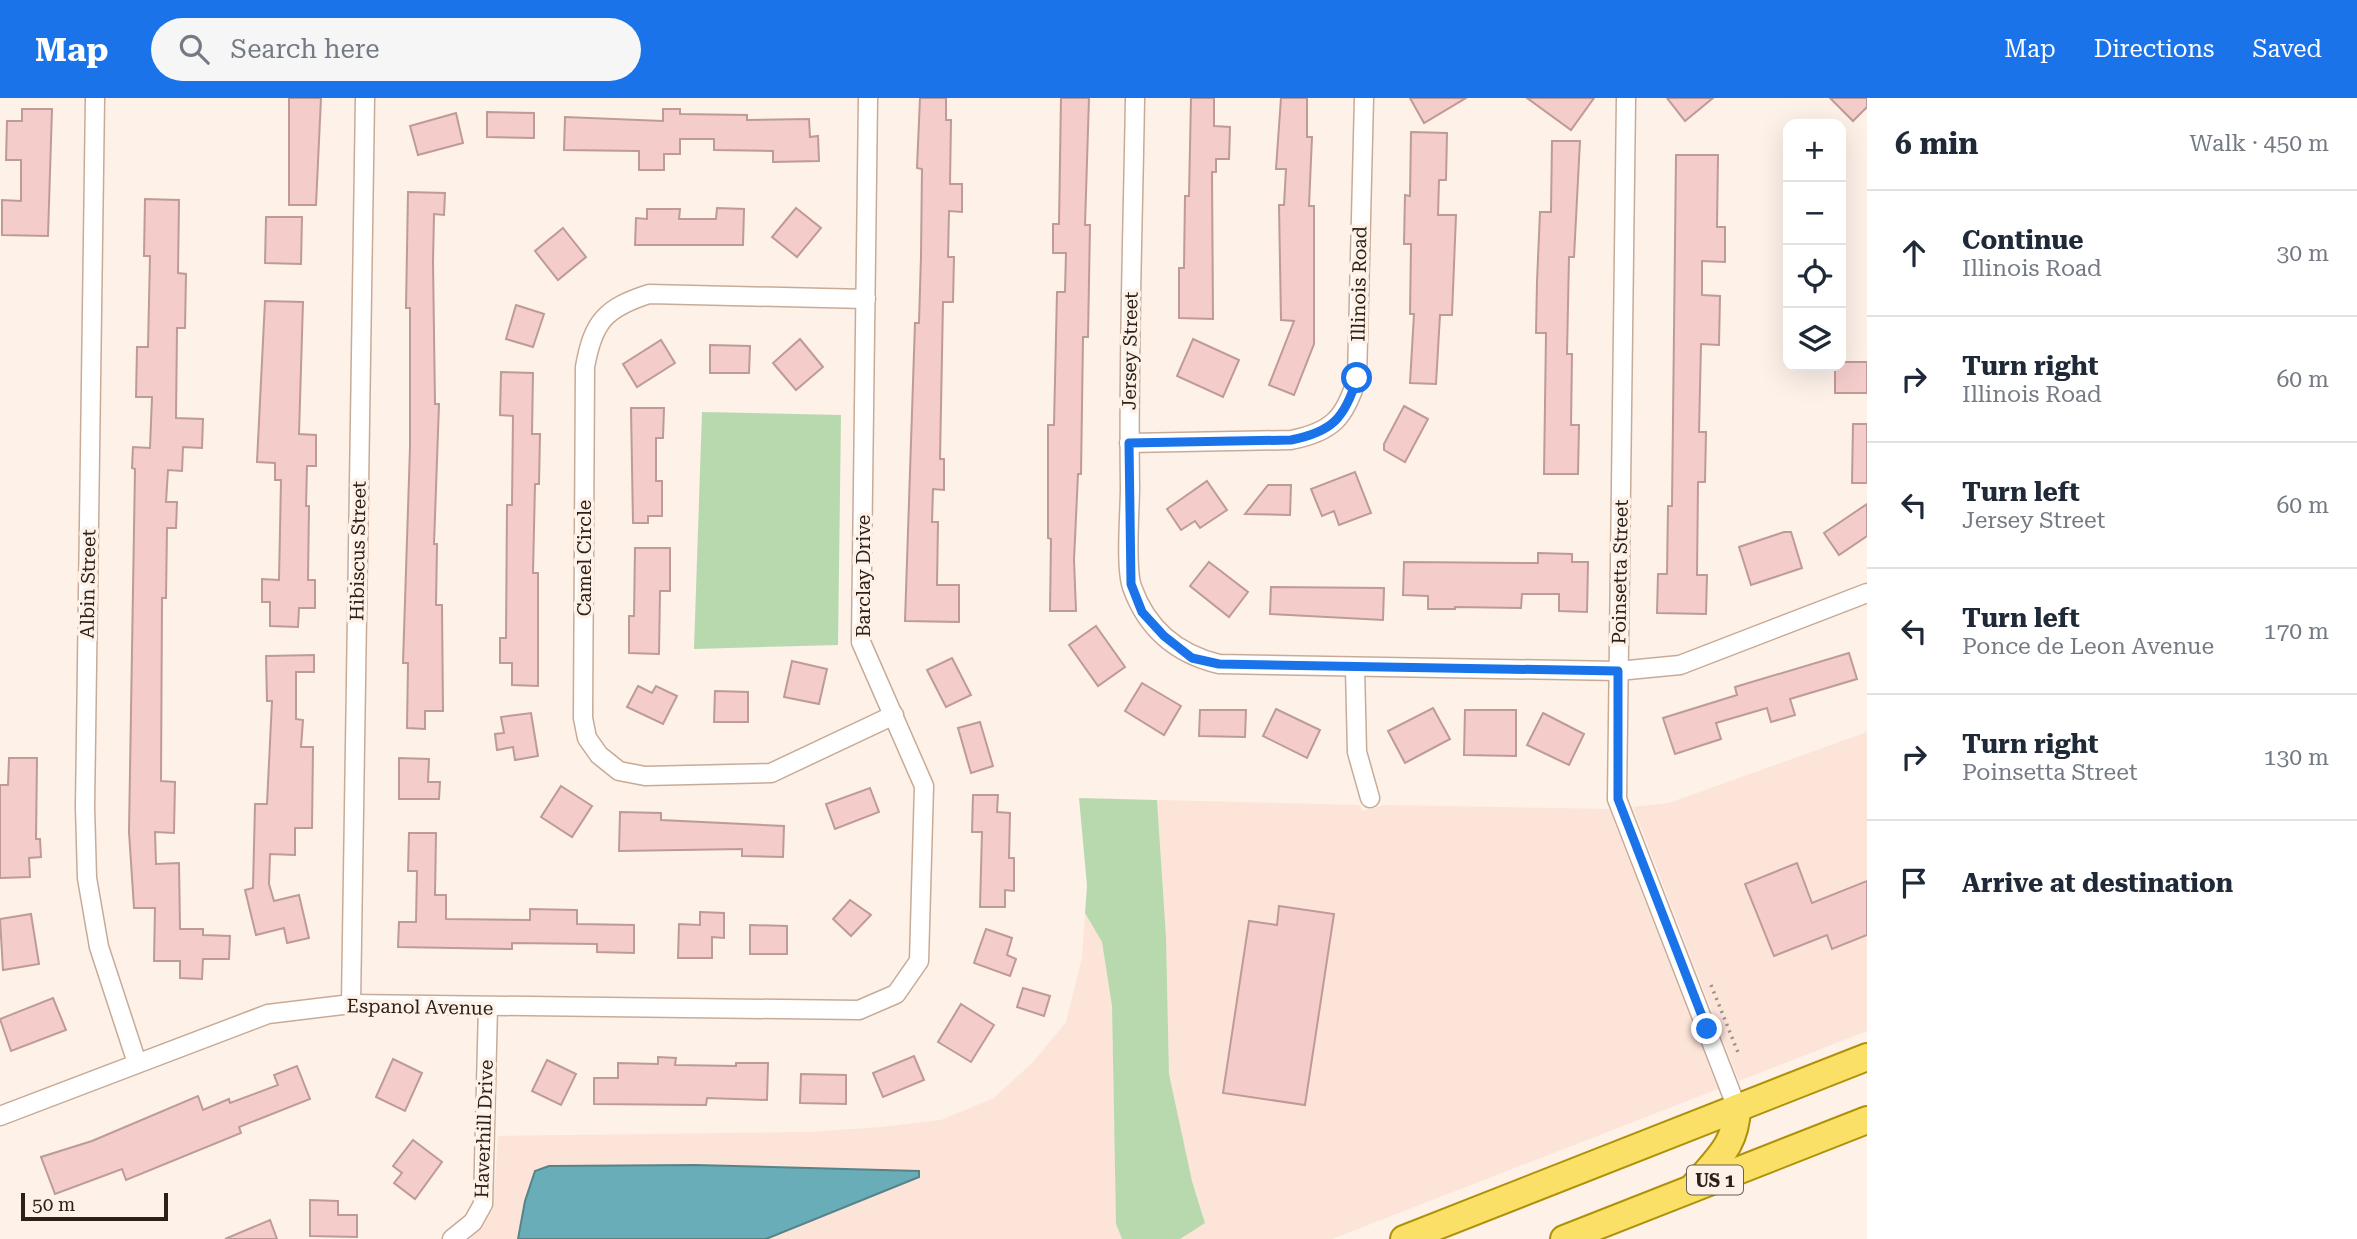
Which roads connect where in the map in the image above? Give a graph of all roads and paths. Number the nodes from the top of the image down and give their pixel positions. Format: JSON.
{"nodes":[{"id":1,"x":95,"y":98,"type":"edge"},
{"id":2,"x":365,"y":98,"type":"edge"},
{"id":3,"x":868,"y":98,"type":"edge"},
{"id":4,"x":1135,"y":98,"type":"edge"},
{"id":5,"x":1364,"y":98,"type":"edge"},
{"id":6,"x":1626,"y":98,"type":"edge"},
{"id":7,"x":866,"y":299,"type":"junction"},
{"id":8,"x":1129,"y":443,"type":"junction"},
{"id":9,"x":1867,"y":593,"type":"edge"},
{"id":10,"x":1355,"y":668,"type":"junction"},
{"id":11,"x":1618,"y":671,"type":"junction"},
{"id":12,"x":894,"y":715,"type":"junction"},
{"id":13,"x":1370,"y":798,"type":"dead end"},
{"id":14,"x":352,"y":1004,"type":"junction"},
{"id":15,"x":488,"y":1007,"type":"junction"},
{"id":16,"x":859,"y":1010,"type":"joint"},
{"id":17,"x":1867,"y":1058,"type":"edge"},
{"id":18,"x":137,"y":1063,"type":"junction"},
{"id":19,"x":1737,"y":1108,"type":"junction"},
{"id":20,"x":0,"y":1116,"type":"edge"},
{"id":21,"x":1867,"y":1120,"type":"edge"},
{"id":22,"x":1692,"y":1189,"type":"junction"},
{"id":23,"x":452,"y":1239,"type":"edge"},
{"id":24,"x":1404,"y":1239,"type":"edge"},
{"id":25,"x":1564,"y":1239,"type":"edge"}],
"edges":[{"from":1,"to":18,"type":"street","name":"Albin Street"},
{"from":2,"to":14,"type":"street","name":"Hibiscus Street"},
{"from":3,"to":7,"type":"street","name":"Barclay Drive"},
{"from":4,"to":8,"type":"street","name":"Jersey Street"},
{"from":5,"to":8,"type":"street","name":"Illinois Road"},
{"from":6,"to":11,"type":"street","name":"Poinsetta Street"},
{"from":7,"to":12,"type":"street","name":"Barclay Drive"},
{"from":7,"to":12,"type":"street","name":"Camel Circle"},
{"from":8,"to":10,"type":"street","name":"Jersey Street"},
{"from":9,"to":11,"type":"street","name":"Jersey Street"},
{"from":10,"to":11,"type":"street","name":"Jersey Street"},
{"from":10,"to":13,"type":"street"},
{"from":11,"to":19,"type":"street","name":"Poinsetta Street"},
{"from":12,"to":16,"type":"street","name":"Barclay Drive"},
{"from":14,"to":15,"type":"street","name":"Espanol Avenue"},
{"from":14,"to":18,"type":"street","name":"Espanol Avenue"},
{"from":15,"to":16,"type":"street","name":"Espanol Avenue"},
{"from":15,"to":23,"type":"street","name":"Haverhill Drive"},
{"from":17,"to":19,"type":"main road"},
{"from":18,"to":20,"type":"street","name":"Espanol Avenue"},
{"from":19,"to":22,"type":"main road"},
{"from":19,"to":24,"type":"main road"},
{"from":21,"to":22,"type":"main road","number":"US 1"},
{"from":22,"to":25,"type":"main road","number":"US 1"}]}
